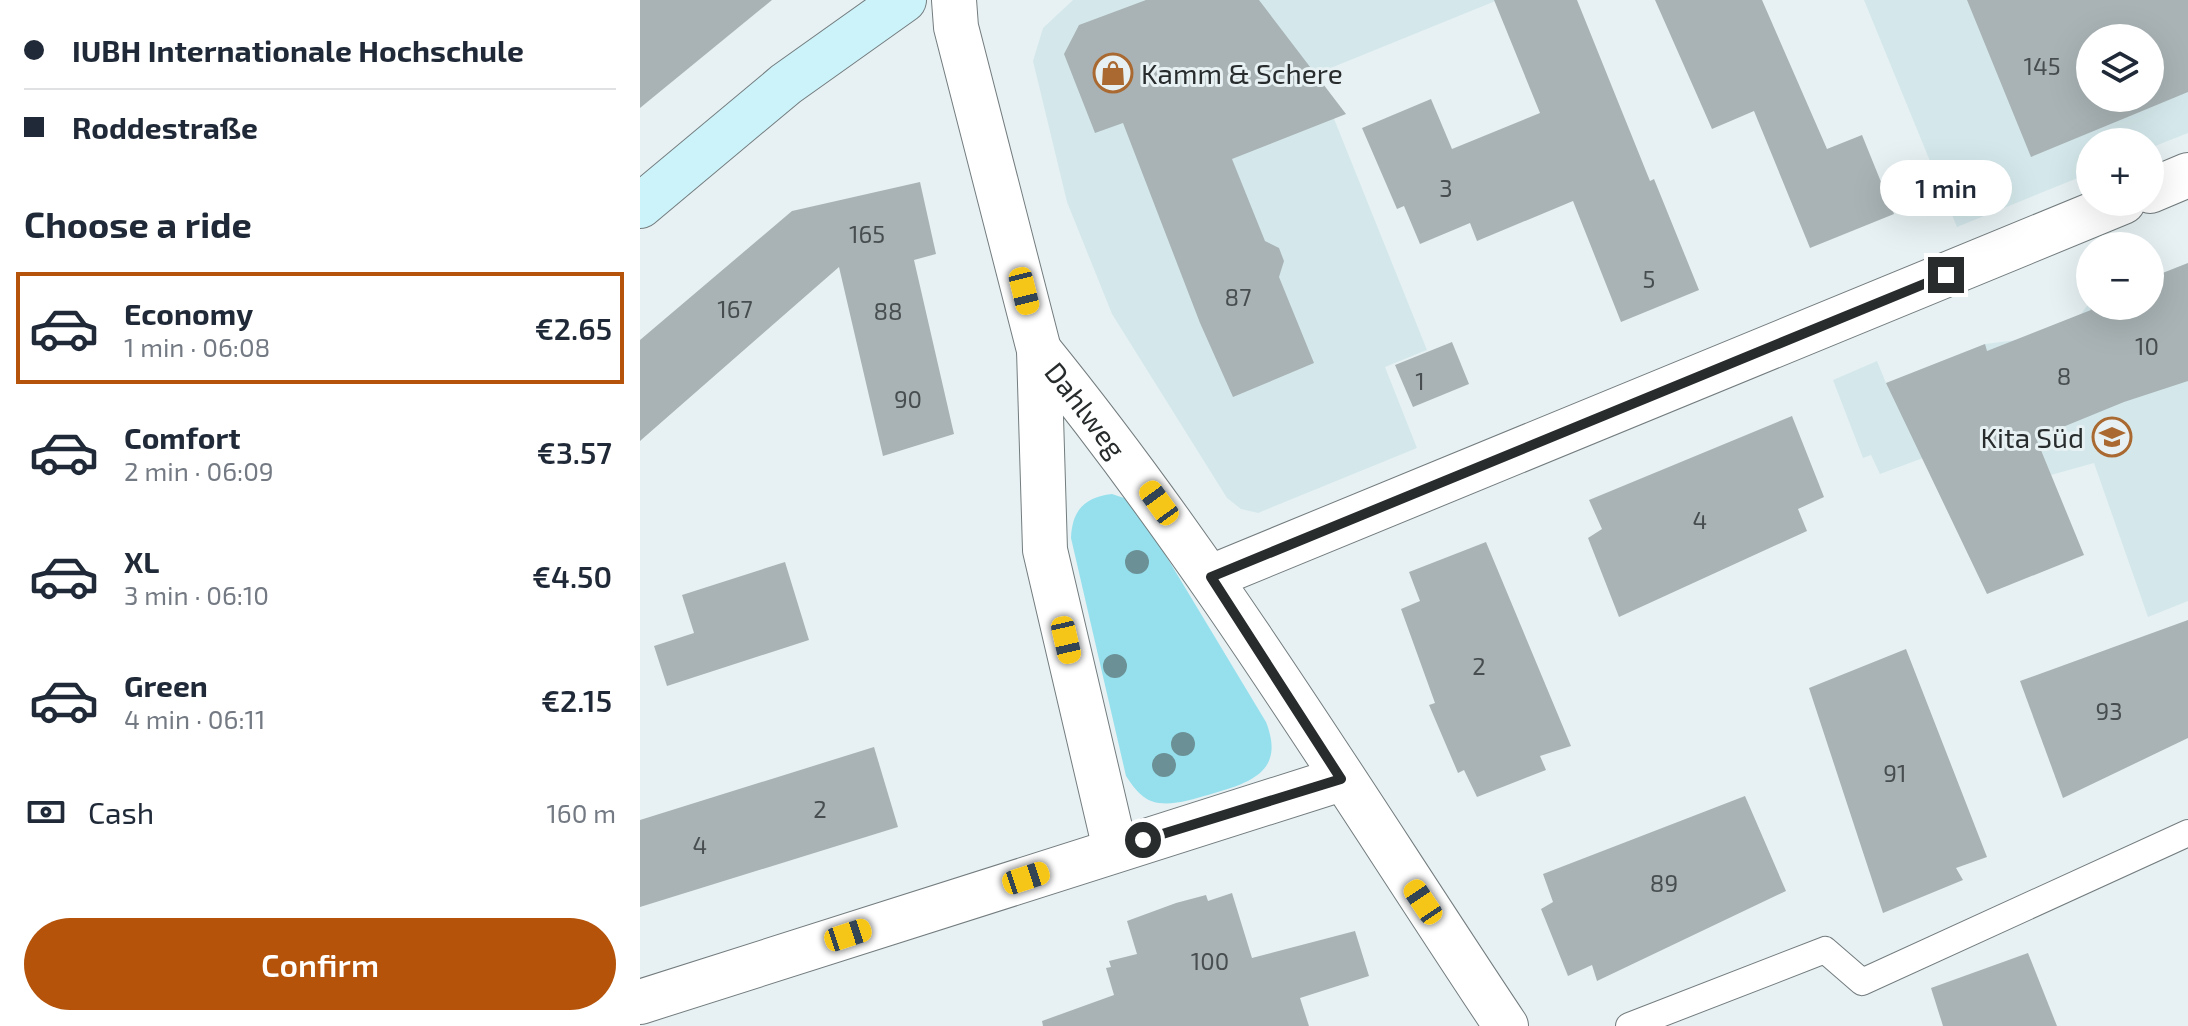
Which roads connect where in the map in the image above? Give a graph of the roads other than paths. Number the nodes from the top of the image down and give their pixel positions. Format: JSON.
{"nodes":[{"id":1,"x":904,"y":0,"type":"edge"},
{"id":2,"x":954,"y":0,"type":"edge"},
{"id":3,"x":2188,"y":175,"type":"edge"},
{"id":4,"x":2164,"y":185,"type":"edge"},
{"id":5,"x":640,"y":206,"type":"edge"},
{"id":6,"x":2089,"y":216,"type":"edge"},
{"id":7,"x":1039,"y":350,"type":"junction"},
{"id":8,"x":1211,"y":577,"type":"junction"},
{"id":9,"x":1341,"y":779,"type":"junction"},
{"id":10,"x":2188,"y":833,"type":"edge"},
{"id":11,"x":1115,"y":849,"type":"junction"},
{"id":12,"x":640,"y":1002,"type":"edge"},
{"id":13,"x":1506,"y":1026,"type":"edge"},
{"id":14,"x":1629,"y":1026,"type":"edge"}],
"edges":[{"from":1,"to":5,"type":"street"},
{"from":2,"to":7,"type":"street","name":"Dahlweg"},
{"from":3,"to":4,"type":"street"},
{"from":6,"to":8,"type":"street"},
{"from":7,"to":8,"type":"street","name":"Dahlweg"},
{"from":7,"to":11,"type":"street","name":"Dahlweg"},
{"from":8,"to":9,"type":"street","name":"Dahlweg"},
{"from":9,"to":11,"type":"street"},
{"from":9,"to":13,"type":"street","name":"Dahlweg"},
{"from":10,"to":14,"type":"lane"},
{"from":11,"to":12,"type":"street"}]}
